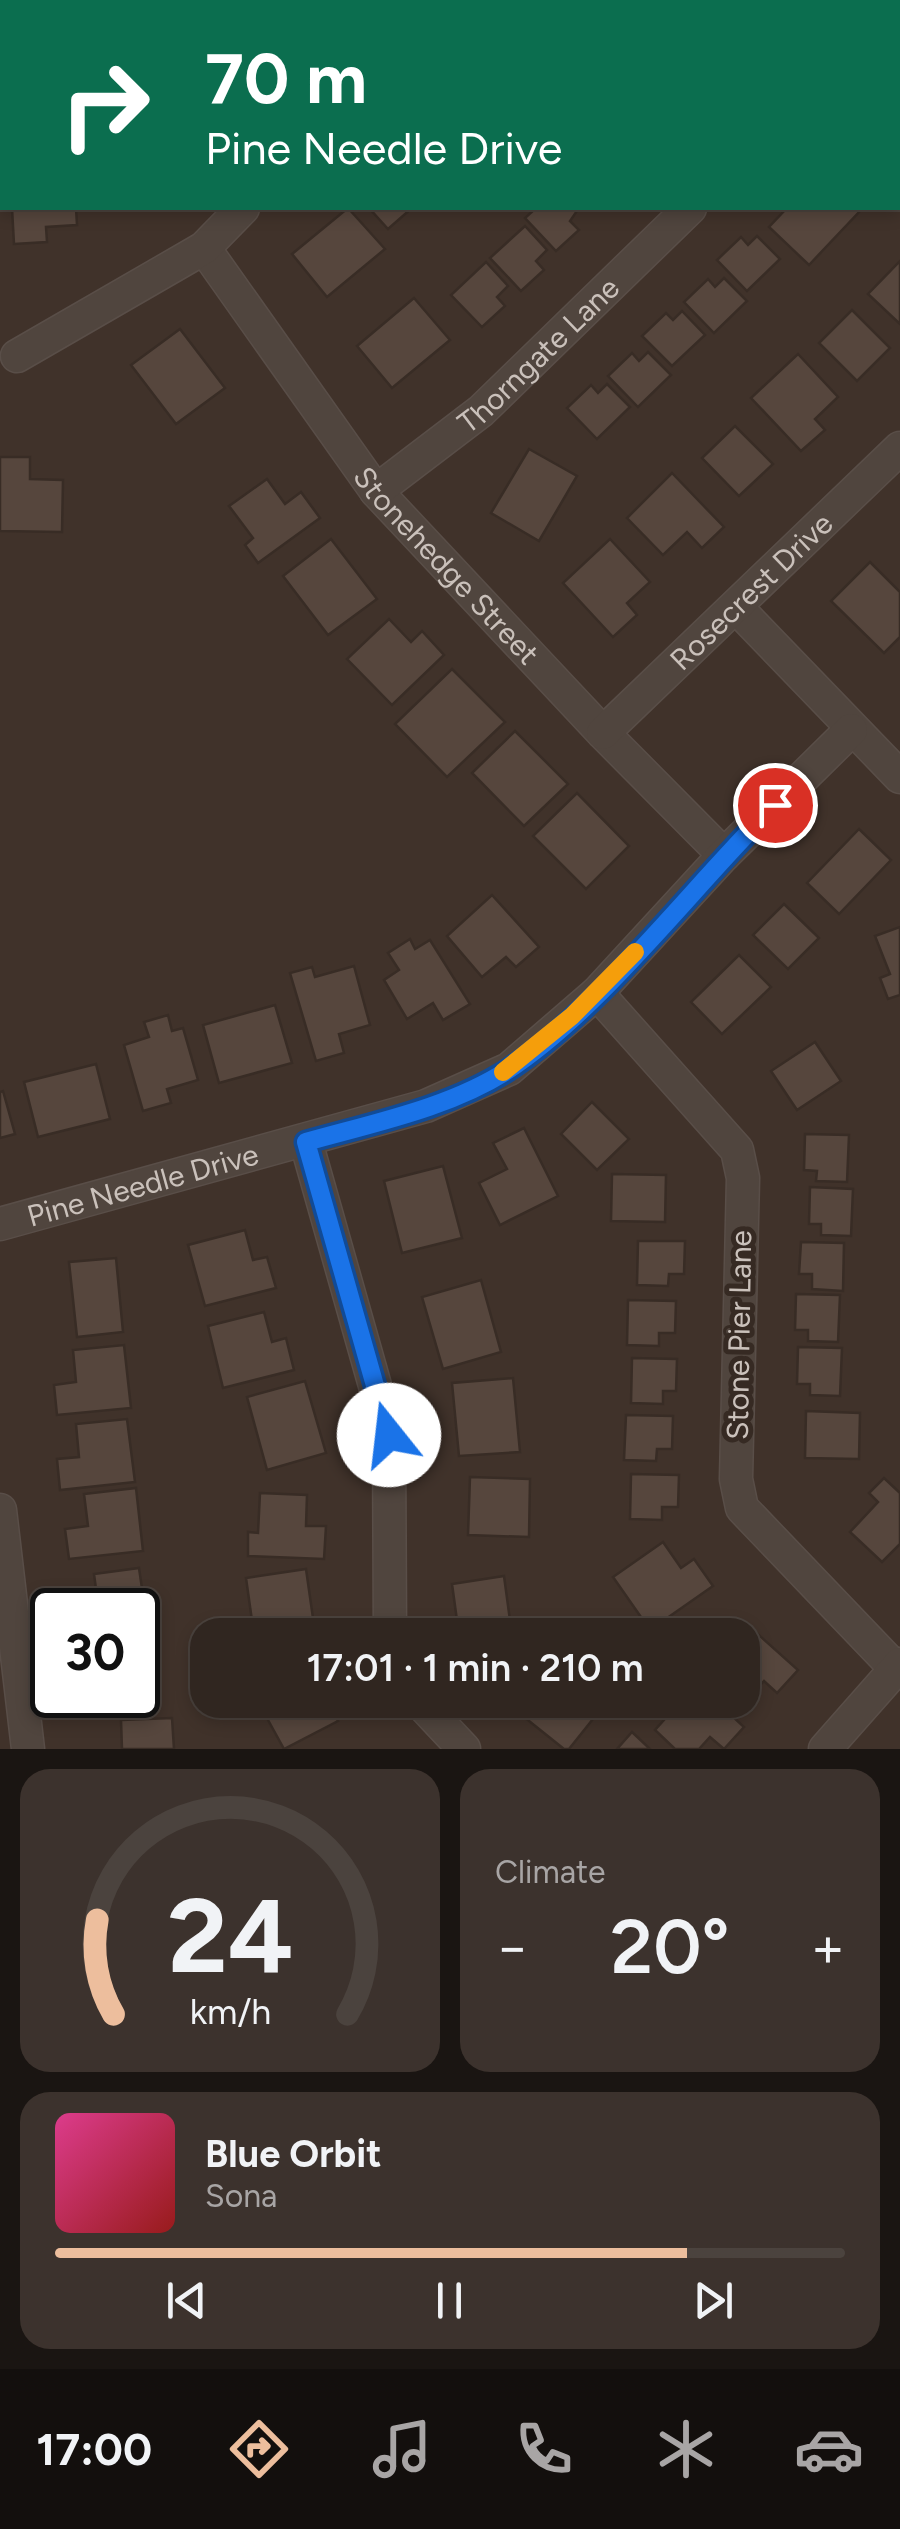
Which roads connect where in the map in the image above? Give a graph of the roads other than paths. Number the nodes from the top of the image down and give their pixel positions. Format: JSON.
{"nodes":[{"id":1,"x":241,"y":210,"type":"edge"},
{"id":2,"x":688,"y":210,"type":"edge"},
{"id":3,"x":204,"y":248,"type":"junction"},
{"id":4,"x":17,"y":356,"type":"dead end"},
{"id":5,"x":900,"y":448,"type":"edge"},
{"id":6,"x":376,"y":491,"type":"junction"},
{"id":7,"x":736,"y":607,"type":"junction"},
{"id":8,"x":852,"y":730,"type":"junction"},
{"id":9,"x":603,"y":733,"type":"junction"},
{"id":10,"x":900,"y":777,"type":"edge"},
{"id":11,"x":724,"y":855,"type":"junction"},
{"id":12,"x":597,"y":993,"type":"junction"},
{"id":13,"x":306,"y":1142,"type":"junction"},
{"id":14,"x":0,"y":1224,"type":"edge"},
{"id":15,"x":0,"y":1510,"type":"edge"},
{"id":16,"x":390,"y":1618,"type":"edge"},
{"id":17,"x":898,"y":1667,"type":"edge"},
{"id":18,"x":435,"y":1718,"type":"edge"},
{"id":19,"x":28,"y":1749,"type":"edge"},
{"id":20,"x":464,"y":1749,"type":"edge"},
{"id":21,"x":825,"y":1749,"type":"edge"}],
"edges":[{"from":1,"to":3,"type":"street"},
{"from":2,"to":6,"type":"street","name":"Thorngate Lane"},
{"from":3,"to":4,"type":"street"},
{"from":3,"to":6,"type":"street","name":"Stonehedge Street"},
{"from":5,"to":7,"type":"street","name":"Rosecrest Drive"},
{"from":6,"to":9,"type":"street","name":"Stonehedge Street"},
{"from":7,"to":8,"type":"street"},
{"from":7,"to":9,"type":"street","name":"Rosecrest Drive"},
{"from":8,"to":10,"type":"street"},
{"from":8,"to":11,"type":"street","name":"Pine Needle Drive"},
{"from":9,"to":11,"type":"street","name":"Stonehedge Street"},
{"from":11,"to":12,"type":"street","name":"Pine Needle Drive"},
{"from":12,"to":13,"type":"street","name":"Pine Needle Drive"},
{"from":12,"to":17,"type":"street","name":"Stone Pier Lane"},
{"from":13,"to":14,"type":"street","name":"Pine Needle Drive"},
{"from":13,"to":16,"type":"street"},
{"from":15,"to":19,"type":"street"},
{"from":17,"to":21,"type":"street"},
{"from":18,"to":20,"type":"street"}]}
